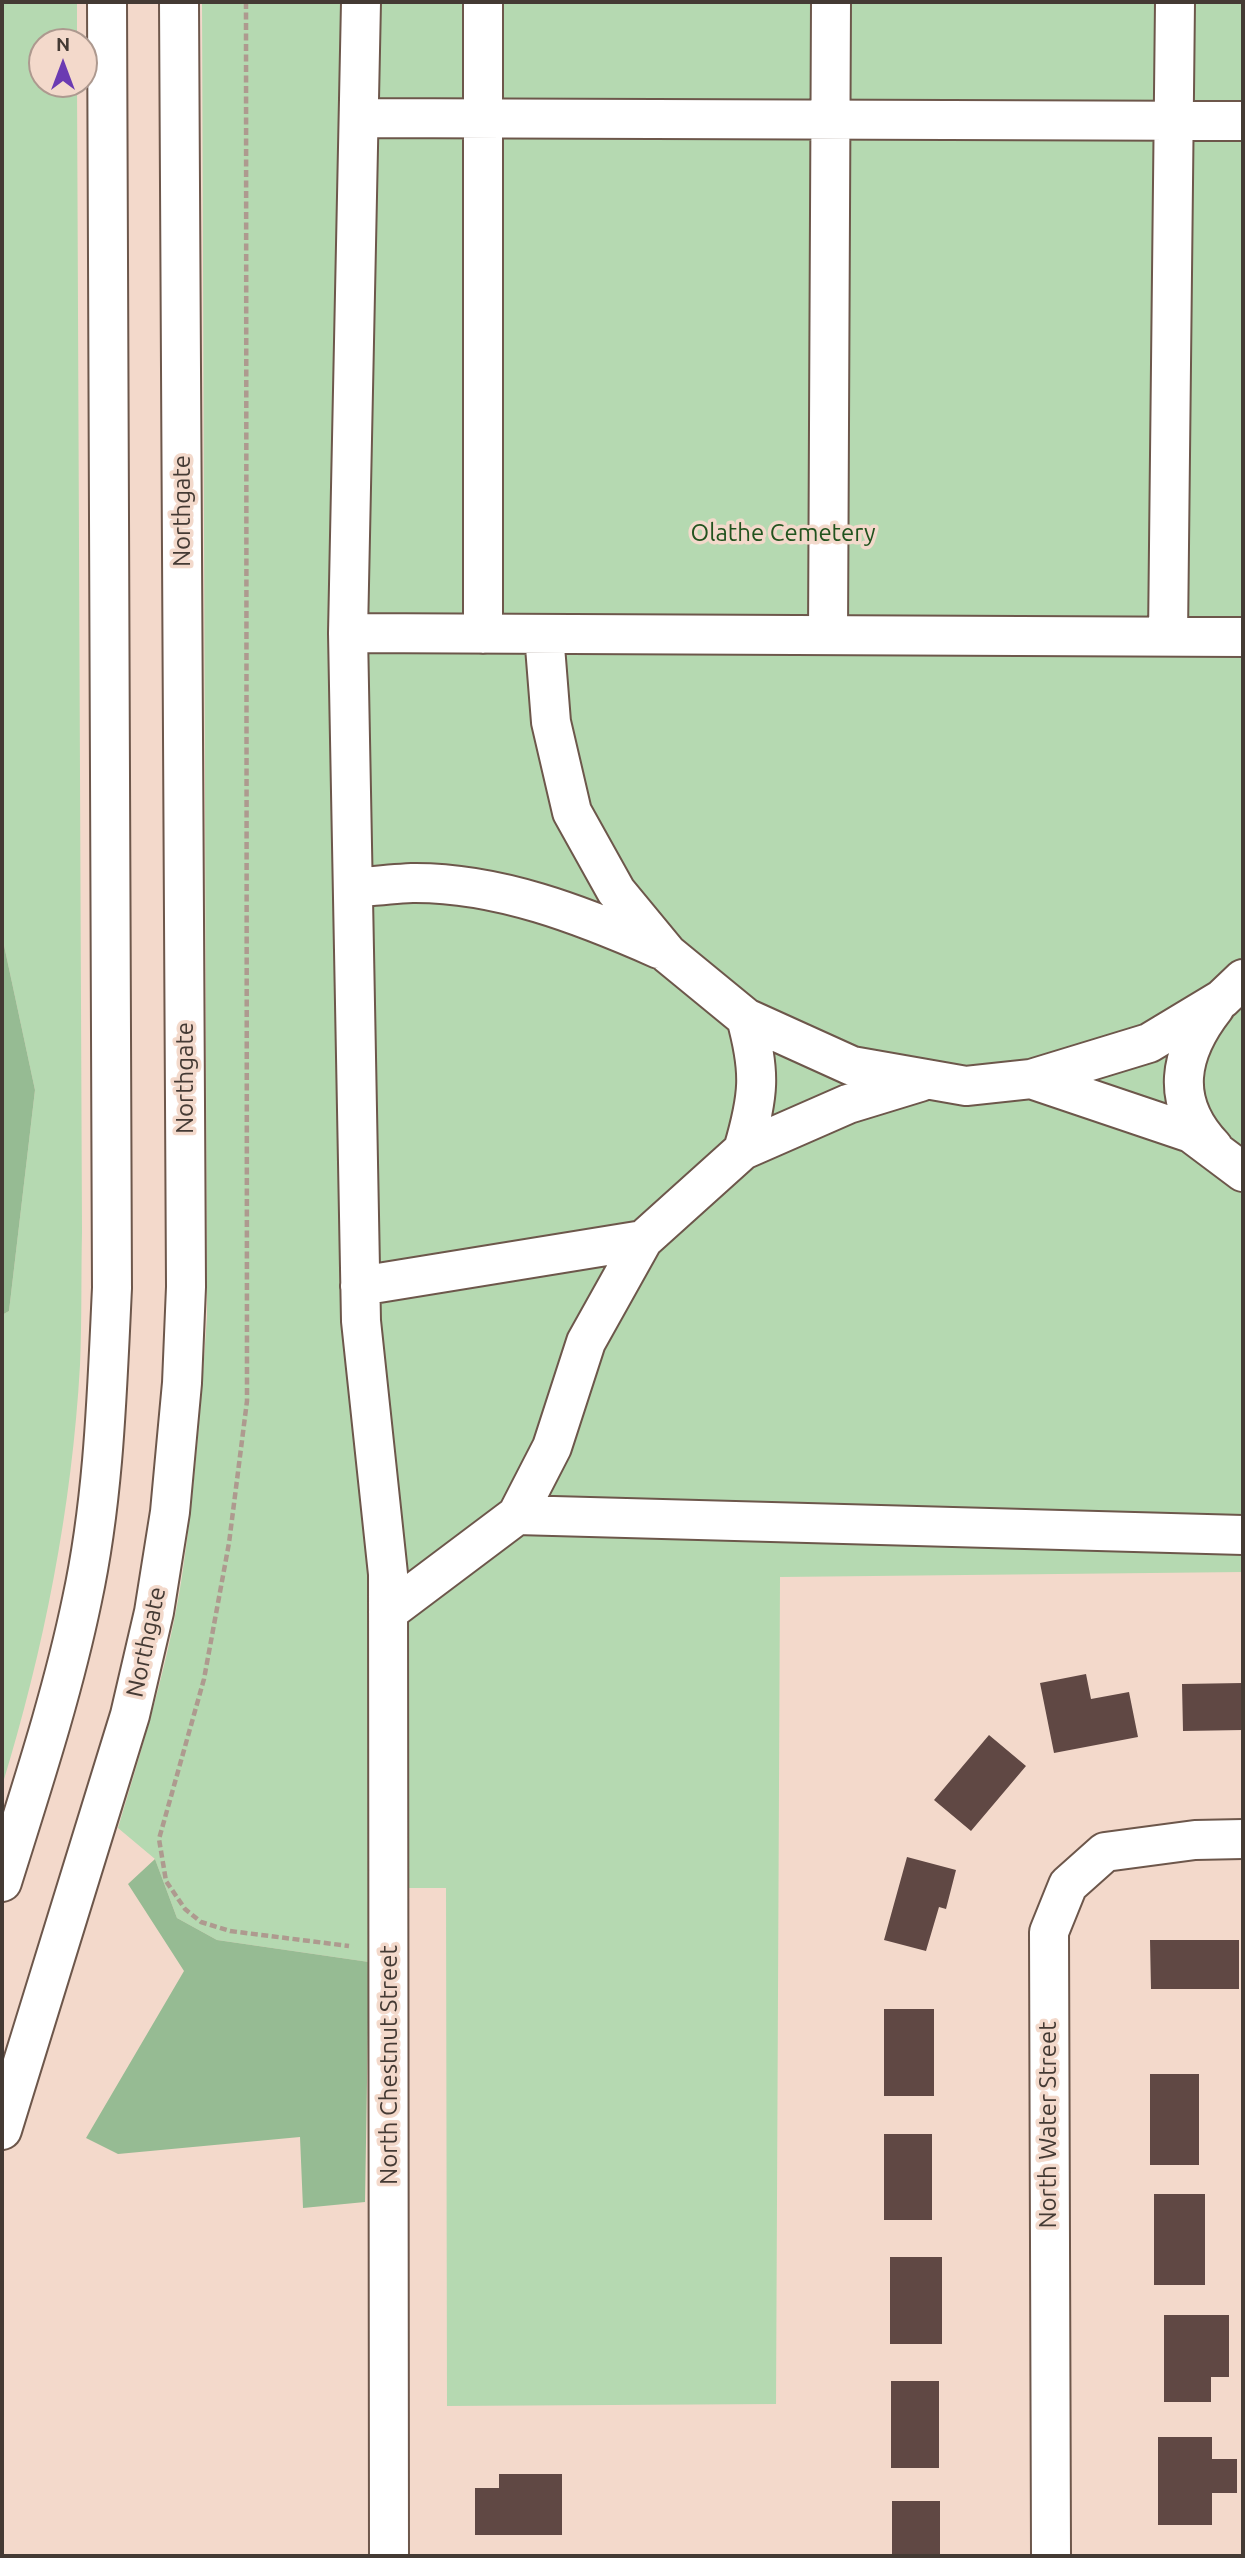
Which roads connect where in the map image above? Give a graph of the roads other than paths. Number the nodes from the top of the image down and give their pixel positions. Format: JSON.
{"nodes":[{"id":1,"x":107,"y":2,"type":"edge"},
{"id":2,"x":179,"y":2,"type":"edge"},
{"id":3,"x":361,"y":2,"type":"edge"},
{"id":4,"x":483,"y":2,"type":"edge"},
{"id":5,"x":831,"y":2,"type":"edge"},
{"id":6,"x":1175,"y":2,"type":"edge"},
{"id":7,"x":359,"y":118,"type":"junction"},
{"id":8,"x":483,"y":118,"type":"junction"},
{"id":9,"x":831,"y":119,"type":"junction"},
{"id":10,"x":1174,"y":120,"type":"junction"},
{"id":11,"x":1243,"y":121,"type":"edge"},
{"id":12,"x":348,"y":633,"type":"junction"},
{"id":13,"x":483,"y":634,"type":"junction"},
{"id":14,"x":544,"y":634,"type":"junction"},
{"id":15,"x":828,"y":635,"type":"junction"},
{"id":16,"x":1168,"y":636,"type":"junction"},
{"id":17,"x":1243,"y":637,"type":"edge"},
{"id":18,"x":353,"y":888,"type":"junction"},
{"id":19,"x":668,"y":954,"type":"junction"},
{"id":20,"x":1236,"y":990,"type":"edge"},
{"id":21,"x":746,"y":1018,"type":"junction"},
{"id":22,"x":928,"y":1079,"type":"junction"},
{"id":23,"x":1031,"y":1079,"type":"junction"},
{"id":24,"x":743,"y":1150,"type":"junction"},
{"id":25,"x":1236,"y":1164,"type":"edge"},
{"id":26,"x":643,"y":1240,"type":"junction"},
{"id":27,"x":360,"y":1286,"type":"junction"},
{"id":28,"x":517,"y":1515,"type":"junction"},
{"id":29,"x":1243,"y":1535,"type":"edge"},
{"id":30,"x":388,"y":1612,"type":"junction"},
{"id":31,"x":1243,"y":1839,"type":"edge"},
{"id":32,"x":2,"y":1882,"type":"edge"},
{"id":33,"x":2,"y":2130,"type":"edge"},
{"id":34,"x":389,"y":2556,"type":"edge"},
{"id":35,"x":1051,"y":2556,"type":"edge"}],
"edges":[{"from":1,"to":32,"type":"main road"},
{"from":2,"to":33,"type":"main road","name":"Northgate"},
{"from":3,"to":7,"type":"main road","name":"North Chestnut Street"},
{"from":4,"to":8,"type":"main road"},
{"from":5,"to":9,"type":"main road"},
{"from":6,"to":10,"type":"main road"},
{"from":7,"to":8,"type":"main road"},
{"from":7,"to":12,"type":"main road","name":"North Chestnut Street"},
{"from":8,"to":9,"type":"main road"},
{"from":8,"to":13,"type":"main road"},
{"from":9,"to":10,"type":"main road"},
{"from":9,"to":15,"type":"main road"},
{"from":10,"to":11,"type":"main road"},
{"from":10,"to":16,"type":"main road"},
{"from":12,"to":13,"type":"main road"},
{"from":12,"to":18,"type":"main road","name":"North Chestnut Street"},
{"from":13,"to":14,"type":"main road"},
{"from":14,"to":15,"type":"main road"},
{"from":14,"to":19,"type":"main road"},
{"from":15,"to":16,"type":"main road"},
{"from":16,"to":17,"type":"main road"},
{"from":18,"to":19,"type":"main road"},
{"from":18,"to":27,"type":"main road","name":"North Chestnut Street"},
{"from":19,"to":21,"type":"main road"},
{"from":20,"to":23,"type":"main road"},
{"from":20,"to":25,"type":"main road"},
{"from":21,"to":22,"type":"main road"},
{"from":21,"to":24,"type":"main road"},
{"from":22,"to":23,"type":"main road"},
{"from":22,"to":24,"type":"main road"},
{"from":23,"to":25,"type":"main road"},
{"from":24,"to":26,"type":"main road"},
{"from":26,"to":27,"type":"main road"},
{"from":26,"to":28,"type":"main road"},
{"from":27,"to":30,"type":"main road","name":"North Chestnut Street"},
{"from":28,"to":29,"type":"main road"},
{"from":28,"to":30,"type":"main road"},
{"from":30,"to":34,"type":"main road","name":"North Chestnut Street"},
{"from":31,"to":35,"type":"main road","name":"North Water Street"}]}
